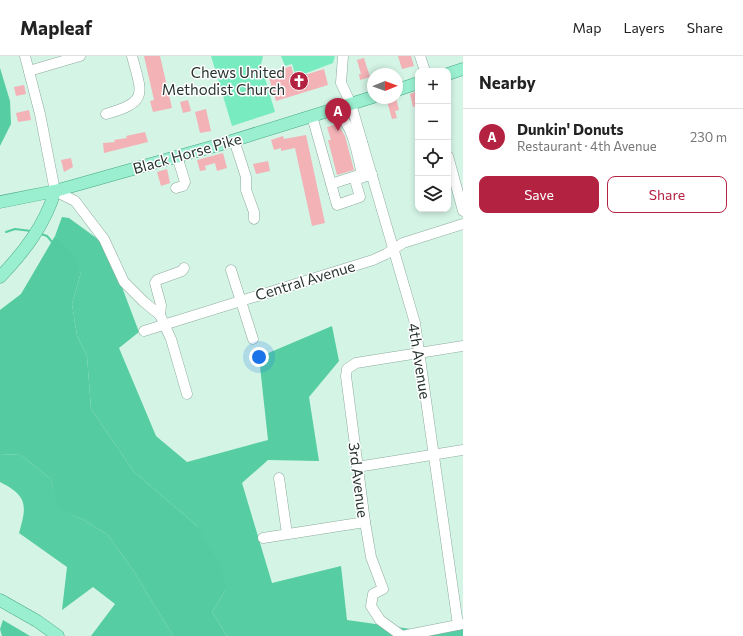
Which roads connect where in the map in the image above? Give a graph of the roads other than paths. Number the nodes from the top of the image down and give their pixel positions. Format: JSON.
{"nodes":[{"id":1,"x":25,"y":56,"type":"edge"},
{"id":2,"x":80,"y":56,"type":"edge"},
{"id":3,"x":132,"y":56,"type":"edge"},
{"id":4,"x":343,"y":56,"type":"edge"},
{"id":5,"x":420,"y":56,"type":"edge"},
{"id":6,"x":424,"y":68,"type":"edge"},
{"id":7,"x":463,"y":69,"type":"edge"},
{"id":8,"x":29,"y":71,"type":"junction"},
{"id":9,"x":451,"y":73,"type":"edge"},
{"id":10,"x":415,"y":84,"type":"edge"},
{"id":11,"x":403,"y":88,"type":"edge"},
{"id":12,"x":367,"y":99,"type":"edge"},
{"id":13,"x":351,"y":104,"type":"junction"},
{"id":14,"x":336,"y":108,"type":"junction"},
{"id":15,"x":106,"y":114,"type":"dead end"},
{"id":16,"x":312,"y":116,"type":"junction"},
{"id":17,"x":234,"y":140,"type":"junction"},
{"id":18,"x":177,"y":156,"type":"junction"},
{"id":19,"x":451,"y":167,"type":"edge"},
{"id":20,"x":361,"y":176,"type":"junction"},
{"id":21,"x":331,"y":184,"type":"junction"},
{"id":22,"x":176,"y":188,"type":"dead end"},
{"id":23,"x":56,"y":191,"type":"junction"},
{"id":24,"x":0,"y":202,"type":"edge"},
{"id":25,"x":463,"y":211,"type":"edge"},
{"id":26,"x":254,"y":219,"type":"dead end"},
{"id":27,"x":463,"y":224,"type":"edge"},
{"id":28,"x":394,"y":248,"type":"junction"},
{"id":29,"x":184,"y":268,"type":"dead end"},
{"id":30,"x":231,"y":270,"type":"dead end"},
{"id":31,"x":0,"y":277,"type":"edge"},
{"id":32,"x":240,"y":300,"type":"junction"},
{"id":33,"x":160,"y":315,"type":"junction"},
{"id":34,"x":166,"y":324,"type":"junction"},
{"id":35,"x":144,"y":331,"type":"dead end"},
{"id":36,"x":253,"y":339,"type":"dead end"},
{"id":37,"x":463,"y":346,"type":"edge"},
{"id":38,"x":420,"y":352,"type":"junction"},
{"id":39,"x":187,"y":394,"type":"dead end"},
{"id":40,"x":463,"y":450,"type":"edge"},
{"id":41,"x":434,"y":455,"type":"junction"},
{"id":42,"x":357,"y":467,"type":"junction"},
{"id":43,"x":279,"y":478,"type":"dead end"},
{"id":44,"x":365,"y":522,"type":"junction"},
{"id":45,"x":287,"y":534,"type":"junction"},
{"id":46,"x":263,"y":538,"type":"dead end"},
{"id":47,"x":0,"y":600,"type":"edge"},
{"id":48,"x":460,"y":625,"type":"edge"},
{"id":49,"x":58,"y":636,"type":"edge"},
{"id":50,"x":402,"y":636,"type":"edge"}],
"edges":[{"from":1,"to":8,"type":"street"},
{"from":2,"to":8,"type":"street"},
{"from":3,"to":15,"type":"street"},
{"from":4,"to":13,"type":"street","name":"4th Avenue"},
{"from":5,"to":6,"type":"street"},
{"from":7,"to":9,"type":"main road"},
{"from":8,"to":23,"type":"street"},
{"from":10,"to":11,"type":"main road"},
{"from":12,"to":13,"type":"main road","name":"Black Horse Pike"},
{"from":13,"to":14,"type":"main road","name":"Black Horse Pike"},
{"from":13,"to":20,"type":"street","name":"4th Avenue"},
{"from":14,"to":16,"type":"main road","name":"Black Horse Pike"},
{"from":14,"to":20,"type":"street"},
{"from":16,"to":17,"type":"main road","name":"Black Horse Pike"},
{"from":16,"to":21,"type":"street"},
{"from":17,"to":18,"type":"main road","name":"Black Horse Pike"},
{"from":17,"to":26,"type":"street"},
{"from":18,"to":22,"type":"street"},
{"from":18,"to":23,"type":"main road","name":"Black Horse Pike"},
{"from":19,"to":25,"type":"street"},
{"from":20,"to":21,"type":"street"},
{"from":20,"to":21,"type":"street"},
{"from":20,"to":28,"type":"street","name":"4th Avenue"},
{"from":23,"to":24,"type":"main road","name":"Black Horse Pike"},
{"from":23,"to":31,"type":"main road"},
{"from":23,"to":33,"type":"street"},
{"from":27,"to":28,"type":"street","name":"Central Avenue"},
{"from":28,"to":32,"type":"street","name":"Central Avenue"},
{"from":28,"to":38,"type":"street","name":"4th Avenue"},
{"from":29,"to":33,"type":"street"},
{"from":30,"to":32,"type":"street"},
{"from":32,"to":34,"type":"street","name":"Central Avenue"},
{"from":32,"to":36,"type":"street"},
{"from":33,"to":34,"type":"street"},
{"from":34,"to":35,"type":"street","name":"Central Avenue"},
{"from":34,"to":39,"type":"street"},
{"from":37,"to":38,"type":"street"},
{"from":38,"to":41,"type":"street","name":"4th Avenue"},
{"from":38,"to":42,"type":"street","name":"3rd Avenue"},
{"from":40,"to":41,"type":"street"},
{"from":41,"to":42,"type":"street"},
{"from":41,"to":48,"type":"street","name":"4th Avenue"},
{"from":42,"to":44,"type":"street","name":"3rd Avenue"},
{"from":43,"to":45,"type":"street"},
{"from":44,"to":45,"type":"street"},
{"from":44,"to":50,"type":"street","name":"3rd Avenue"},
{"from":45,"to":46,"type":"street"},
{"from":47,"to":49,"type":"main road"},
{"from":48,"to":50,"type":"street"}]}
